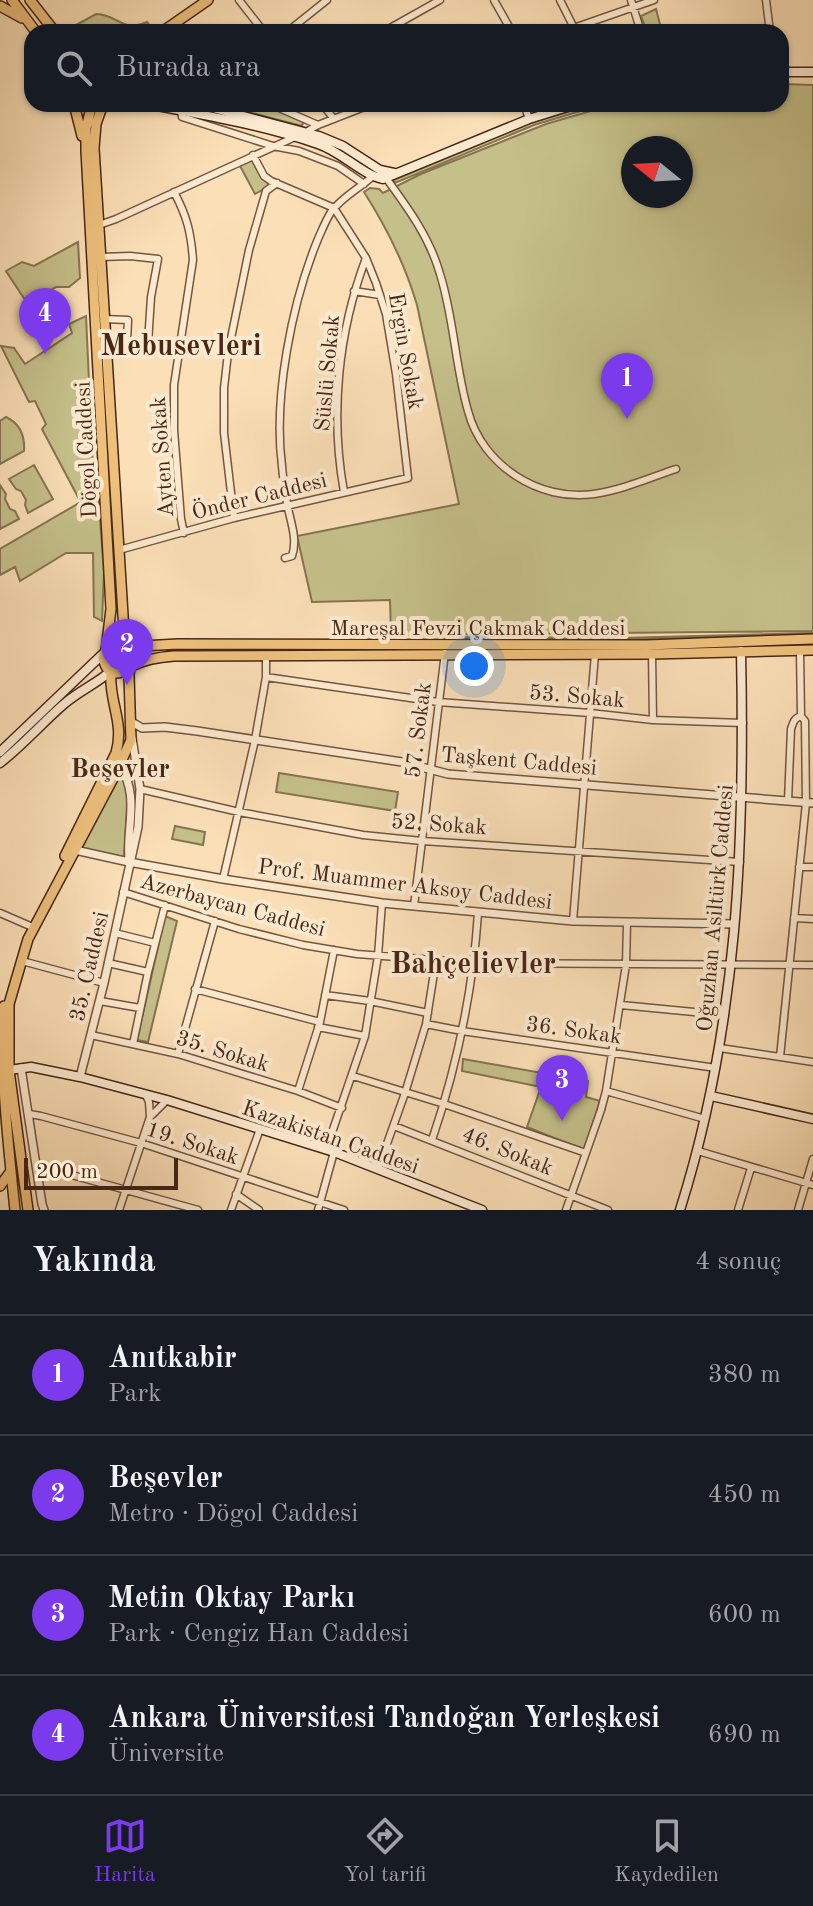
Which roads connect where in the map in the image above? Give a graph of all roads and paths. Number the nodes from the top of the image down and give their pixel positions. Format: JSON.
{"nodes":[{"id":1,"x":12,"y":0,"type":"edge"},
{"id":2,"x":30,"y":0,"type":"edge"},
{"id":3,"x":208,"y":0,"type":"edge"},
{"id":4,"x":218,"y":0,"type":"edge"},
{"id":5,"x":239,"y":0,"type":"edge"},
{"id":6,"x":327,"y":0,"type":"edge"},
{"id":7,"x":440,"y":0,"type":"edge"},
{"id":8,"x":494,"y":0,"type":"edge"},
{"id":9,"x":560,"y":0,"type":"edge"},
{"id":10,"x":654,"y":0,"type":"edge"},
{"id":11,"x":766,"y":0,"type":"edge"},
{"id":12,"x":632,"y":4,"type":"edge"},
{"id":13,"x":38,"y":5,"type":"edge"},
{"id":14,"x":0,"y":6,"type":"edge"},
{"id":15,"x":27,"y":21,"type":"junction"},
{"id":16,"x":29,"y":24,"type":"edge"},
{"id":17,"x":50,"y":24,"type":"edge"},
{"id":18,"x":174,"y":24,"type":"edge"},
{"id":19,"x":185,"y":24,"type":"edge"},
{"id":20,"x":258,"y":24,"type":"edge"},
{"id":21,"x":297,"y":24,"type":"edge"},
{"id":22,"x":397,"y":24,"type":"edge"},
{"id":23,"x":508,"y":24,"type":"edge"},
{"id":24,"x":572,"y":24,"type":"edge"},
{"id":25,"x":584,"y":24,"type":"edge"},
{"id":26,"x":638,"y":24,"type":"edge"},
{"id":27,"x":769,"y":24,"type":"edge"},
{"id":28,"x":789,"y":72,"type":"edge"},
{"id":29,"x":813,"y":72,"type":"edge"},
{"id":30,"x":76,"y":112,"type":"edge"},
{"id":31,"x":90,"y":112,"type":"edge"},
{"id":32,"x":100,"y":112,"type":"edge"},
{"id":33,"x":181,"y":112,"type":"edge"},
{"id":34,"x":185,"y":112,"type":"edge"},
{"id":35,"x":228,"y":112,"type":"edge"},
{"id":36,"x":288,"y":112,"type":"edge"},
{"id":37,"x":328,"y":112,"type":"edge"},
{"id":38,"x":352,"y":112,"type":"edge"},
{"id":39,"x":527,"y":112,"type":"edge"},
{"id":40,"x":551,"y":112,"type":"edge"},
{"id":41,"x":334,"y":119,"type":"junction"},
{"id":42,"x":529,"y":119,"type":"junction"},
{"id":43,"x":318,"y":125,"type":"junction"},
{"id":44,"x":305,"y":133,"type":"junction"},
{"id":45,"x":294,"y":137,"type":"junction"},
{"id":46,"x":273,"y":146,"type":"junction"},
{"id":47,"x":86,"y":151,"type":"junction"},
{"id":48,"x":253,"y":155,"type":"junction"},
{"id":49,"x":377,"y":173,"type":"junction"},
{"id":50,"x":399,"y":173,"type":"junction"},
{"id":51,"x":386,"y":178,"type":"junction"},
{"id":52,"x":277,"y":183,"type":"junction"},
{"id":53,"x":364,"y":184,"type":"junction"},
{"id":54,"x":174,"y":192,"type":"junction"},
{"id":55,"x":334,"y":208,"type":"junction"},
{"id":56,"x":99,"y":225,"type":"junction"},
{"id":57,"x":101,"y":257,"type":"junction"},
{"id":58,"x":366,"y":258,"type":"junction"},
{"id":59,"x":354,"y":291,"type":"junction"},
{"id":60,"x":380,"y":295,"type":"junction"},
{"id":61,"x":104,"y":319,"type":"junction"},
{"id":62,"x":105,"y":342,"type":"junction"},
{"id":63,"x":148,"y":343,"type":"dead end"},
{"id":64,"x":676,"y":469,"type":"dead end"},
{"id":65,"x":408,"y":478,"type":"joint"},
{"id":66,"x":344,"y":492,"type":"junction"},
{"id":67,"x":288,"y":506,"type":"junction"},
{"id":68,"x":234,"y":518,"type":"junction"},
{"id":69,"x":184,"y":533,"type":"junction"},
{"id":70,"x":119,"y":550,"type":"junction"},
{"id":71,"x":285,"y":558,"type":"dead end"},
{"id":72,"x":813,"y":639,"type":"edge"},
{"id":73,"x":125,"y":647,"type":"junction"},
{"id":74,"x":106,"y":650,"type":"junction"},
{"id":75,"x":800,"y":650,"type":"junction"},
{"id":76,"x":813,"y":650,"type":"edge"},
{"id":77,"x":741,"y":651,"type":"junction"},
{"id":78,"x":445,"y":653,"type":"junction"},
{"id":79,"x":595,"y":654,"type":"junction"},
{"id":80,"x":652,"y":654,"type":"junction"},
{"id":81,"x":266,"y":655,"type":"junction"},
{"id":82,"x":129,"y":666,"type":"junction"},
{"id":83,"x":111,"y":671,"type":"junction"},
{"id":84,"x":266,"y":677,"type":"junction"},
{"id":85,"x":802,"y":687,"type":"junction"},
{"id":86,"x":813,"y":687,"type":"edge"},
{"id":87,"x":438,"y":702,"type":"junction"},
{"id":88,"x":590,"y":713,"type":"junction"},
{"id":89,"x":653,"y":720,"type":"junction"},
{"id":90,"x":807,"y":720,"type":"edge"},
{"id":91,"x":130,"y":721,"type":"junction"},
{"id":92,"x":743,"y":723,"type":"junction"},
{"id":93,"x":132,"y":735,"type":"junction"},
{"id":94,"x":255,"y":740,"type":"junction"},
{"id":95,"x":0,"y":752,"type":"edge"},
{"id":96,"x":810,"y":760,"type":"edge"},
{"id":97,"x":0,"y":763,"type":"edge"},
{"id":98,"x":115,"y":764,"type":"junction"},
{"id":99,"x":430,"y":771,"type":"junction"},
{"id":100,"x":585,"y":784,"type":"junction"},
{"id":101,"x":140,"y":789,"type":"junction"},
{"id":102,"x":742,"y":797,"type":"junction"},
{"id":103,"x":788,"y":801,"type":"junction"},
{"id":104,"x":810,"y":803,"type":"edge"},
{"id":105,"x":239,"y":812,"type":"junction"},
{"id":106,"x":422,"y":841,"type":"junction"},
{"id":107,"x":75,"y":850,"type":"junction"},
{"id":108,"x":580,"y":851,"type":"junction"},
{"id":109,"x":129,"y":862,"type":"junction"},
{"id":110,"x":740,"y":862,"type":"junction"},
{"id":111,"x":799,"y":867,"type":"junction"},
{"id":112,"x":813,"y":867,"type":"edge"},
{"id":113,"x":223,"y":879,"type":"junction"},
{"id":114,"x":123,"y":892,"type":"junction"},
{"id":115,"x":382,"y":903,"type":"junction"},
{"id":116,"x":165,"y":905,"type":"junction"},
{"id":117,"x":414,"y":906,"type":"junction"},
{"id":118,"x":0,"y":913,"type":"edge"},
{"id":119,"x":478,"y":913,"type":"junction"},
{"id":120,"x":794,"y":918,"type":"junction"},
{"id":121,"x":813,"y":919,"type":"edge"},
{"id":122,"x":215,"y":921,"type":"junction"},
{"id":123,"x":573,"y":921,"type":"junction"},
{"id":124,"x":627,"y":923,"type":"junction"},
{"id":125,"x":734,"y":924,"type":"junction"},
{"id":126,"x":30,"y":926,"type":"junction"},
{"id":127,"x":115,"y":933,"type":"junction"},
{"id":128,"x":155,"y":943,"type":"junction"},
{"id":129,"x":334,"y":950,"type":"junction"},
{"id":130,"x":378,"y":956,"type":"junction"},
{"id":131,"x":436,"y":960,"type":"junction"},
{"id":132,"x":22,"y":961,"type":"junction"},
{"id":133,"x":108,"y":963,"type":"junction"},
{"id":134,"x":475,"y":963,"type":"junction"},
{"id":135,"x":732,"y":964,"type":"junction"},
{"id":136,"x":626,"y":965,"type":"junction"},
{"id":137,"x":789,"y":965,"type":"junction"},
{"id":138,"x":813,"y":965,"type":"edge"},
{"id":139,"x":148,"y":972,"type":"junction"},
{"id":140,"x":104,"y":983,"type":"junction"},
{"id":141,"x":195,"y":989,"type":"junction"},
{"id":142,"x":325,"y":995,"type":"junction"},
{"id":143,"x":100,"y":1001,"type":"junction"},
{"id":144,"x":370,"y":1001,"type":"junction"},
{"id":145,"x":621,"y":1005,"type":"junction"},
{"id":146,"x":140,"y":1008,"type":"junction"},
{"id":147,"x":428,"y":1013,"type":"junction"},
{"id":148,"x":725,"y":1015,"type":"junction"},
{"id":149,"x":319,"y":1024,"type":"junction"},
{"id":150,"x":426,"y":1024,"type":"junction"},
{"id":151,"x":462,"y":1031,"type":"junction"},
{"id":152,"x":91,"y":1035,"type":"junction"},
{"id":153,"x":365,"y":1036,"type":"junction"},
{"id":154,"x":133,"y":1044,"type":"junction"},
{"id":155,"x":720,"y":1048,"type":"junction"},
{"id":156,"x":613,"y":1053,"type":"junction"},
{"id":157,"x":178,"y":1054,"type":"junction"},
{"id":158,"x":780,"y":1057,"type":"junction"},
{"id":159,"x":813,"y":1062,"type":"edge"},
{"id":160,"x":21,"y":1068,"type":"junction"},
{"id":161,"x":716,"y":1068,"type":"junction"},
{"id":162,"x":5,"y":1072,"type":"edge"},
{"id":163,"x":353,"y":1076,"type":"junction"},
{"id":164,"x":80,"y":1077,"type":"junction"},
{"id":165,"x":298,"y":1091,"type":"junction"},
{"id":166,"x":606,"y":1091,"type":"junction"},
{"id":167,"x":405,"y":1093,"type":"junction"},
{"id":168,"x":146,"y":1095,"type":"junction"},
{"id":169,"x":711,"y":1096,"type":"junction"},
{"id":170,"x":167,"y":1100,"type":"junction"},
{"id":171,"x":444,"y":1104,"type":"junction"},
{"id":172,"x":342,"y":1108,"type":"junction"},
{"id":173,"x":29,"y":1114,"type":"junction"},
{"id":174,"x":150,"y":1117,"type":"junction"},
{"id":175,"x":705,"y":1119,"type":"junction"},
{"id":176,"x":813,"y":1119,"type":"edge"},
{"id":177,"x":394,"y":1126,"type":"junction"},
{"id":178,"x":260,"y":1129,"type":"junction"},
{"id":179,"x":432,"y":1140,"type":"junction"},
{"id":180,"x":141,"y":1143,"type":"junction"},
{"id":181,"x":330,"y":1151,"type":"junction"},
{"id":182,"x":698,"y":1151,"type":"junction"},
{"id":183,"x":586,"y":1153,"type":"junction"},
{"id":184,"x":813,"y":1159,"type":"edge"},
{"id":185,"x":36,"y":1165,"type":"junction"},
{"id":186,"x":751,"y":1168,"type":"junction"},
{"id":187,"x":378,"y":1169,"type":"junction"},
{"id":188,"x":11,"y":1171,"type":"junction"},
{"id":189,"x":242,"y":1177,"type":"junction"},
{"id":190,"x":809,"y":1184,"type":"edge"},
{"id":191,"x":0,"y":1186,"type":"edge"},
{"id":192,"x":126,"y":1189,"type":"junction"},
{"id":193,"x":236,"y":1194,"type":"junction"},
{"id":194,"x":571,"y":1195,"type":"junction"},
{"id":195,"x":319,"y":1201,"type":"junction"},
{"id":196,"x":336,"y":1208,"type":"edge"},
{"id":197,"x":15,"y":1210,"type":"edge"},
{"id":198,"x":28,"y":1210,"type":"edge"},
{"id":199,"x":44,"y":1210,"type":"edge"},
{"id":200,"x":119,"y":1210,"type":"edge"},
{"id":201,"x":198,"y":1210,"type":"edge"},
{"id":202,"x":231,"y":1210,"type":"edge"},
{"id":203,"x":259,"y":1210,"type":"edge"},
{"id":204,"x":318,"y":1210,"type":"edge"},
{"id":205,"x":344,"y":1210,"type":"edge"},
{"id":206,"x":482,"y":1210,"type":"edge"},
{"id":207,"x":566,"y":1210,"type":"edge"},
{"id":208,"x":608,"y":1210,"type":"edge"},
{"id":209,"x":680,"y":1210,"type":"edge"},
{"id":210,"x":738,"y":1210,"type":"edge"},
{"id":211,"x":798,"y":1210,"type":"edge"}],
"edges":[{"from":1,"to":15,"type":"main road"},
{"from":2,"to":13,"type":"main road"},
{"from":3,"to":18,"type":"main road"},
{"from":4,"to":19,"type":"main road"},
{"from":5,"to":20,"type":"street"},
{"from":6,"to":21,"type":"street"},
{"from":7,"to":22,"type":"street"},
{"from":8,"to":23,"type":"street"},
{"from":9,"to":24,"type":"street"},
{"from":10,"to":12,"type":"street"},
{"from":11,"to":27,"type":"street"},
{"from":12,"to":25,"type":"street"},
{"from":12,"to":26,"type":"street"},
{"from":13,"to":17,"type":"main road"},
{"from":14,"to":15,"type":"main road"},
{"from":15,"to":16,"type":"main road"},
{"from":28,"to":29,"type":"main road"},
{"from":30,"to":47,"type":"main road"},
{"from":31,"to":47,"type":"main road","name":"Dögol Caddesi"},
{"from":32,"to":56,"type":"main road","name":"Dögol Caddesi"},
{"from":33,"to":46,"type":"street"},
{"from":34,"to":45,"type":"main road"},
{"from":35,"to":44,"type":"main road"},
{"from":36,"to":43,"type":"street"},
{"from":37,"to":41,"type":"street"},
{"from":38,"to":41,"type":"street"},
{"from":39,"to":42,"type":"street"},
{"from":40,"to":42,"type":"main road"},
{"from":41,"to":43,"type":"street"},
{"from":42,"to":50,"type":"main road"},
{"from":43,"to":44,"type":"street"},
{"from":44,"to":45,"type":"street"},
{"from":44,"to":49,"type":"main road"},
{"from":45,"to":46,"type":"street"},
{"from":45,"to":49,"type":"main road"},
{"from":46,"to":48,"type":"street"},
{"from":46,"to":53,"type":"street"},
{"from":47,"to":74,"type":"main road","name":"Dögol Caddesi"},
{"from":48,"to":52,"type":"street"},
{"from":48,"to":54,"type":"street"},
{"from":49,"to":50,"type":"main road"},
{"from":49,"to":51,"type":"main road"},
{"from":49,"to":53,"type":"street"},
{"from":50,"to":51,"type":"main road"},
{"from":51,"to":64,"type":"street"},
{"from":52,"to":55,"type":"street"},
{"from":52,"to":68,"type":"street"},
{"from":53,"to":55,"type":"street"},
{"from":54,"to":56,"type":"street"},
{"from":54,"to":69,"type":"street","name":"Ayten Sokak"},
{"from":55,"to":58,"type":"street","name":"Ergin Sokak"},
{"from":55,"to":67,"type":"street"},
{"from":56,"to":57,"type":"main road","name":"Dögol Caddesi"},
{"from":57,"to":61,"type":"main road","name":"Dögol Caddesi"},
{"from":57,"to":63,"type":"street"},
{"from":58,"to":59,"type":"street","name":"Süslü Sokak"},
{"from":58,"to":60,"type":"street","name":"Ergin Sokak"},
{"from":59,"to":60,"type":"street"},
{"from":59,"to":66,"type":"street","name":"Süslü Sokak"},
{"from":60,"to":65,"type":"street","name":"Ergin Sokak"},
{"from":61,"to":62,"type":"main road","name":"Dögol Caddesi"},
{"from":61,"to":62,"type":"street"},
{"from":62,"to":70,"type":"main road","name":"Dögol Caddesi"},
{"from":65,"to":66,"type":"street","name":"Önder Caddesi"},
{"from":66,"to":67,"type":"street","name":"Önder Caddesi"},
{"from":67,"to":68,"type":"street","name":"Önder Caddesi"},
{"from":67,"to":71,"type":"street"},
{"from":68,"to":69,"type":"street","name":"Önder Caddesi"},
{"from":69,"to":70,"type":"street","name":"Önder Caddesi"},
{"from":70,"to":73,"type":"main road","name":"Dögol Caddesi"},
{"from":72,"to":73,"type":"main road","name":"Mareşal Fevzi Çakmak Caddesi"},
{"from":73,"to":74,"type":"main road"},
{"from":73,"to":82,"type":"main road"},
{"from":74,"to":83,"type":"main road"},
{"from":74,"to":95,"type":"main road"},
{"from":75,"to":76,"type":"main road","name":"Mareşal Fevzi Çakmak Caddesi"},
{"from":75,"to":77,"type":"main road","name":"Mareşal Fevzi Çakmak Caddesi"},
{"from":75,"to":85,"type":"street"},
{"from":77,"to":80,"type":"main road","name":"Mareşal Fevzi Çakmak Caddesi"},
{"from":77,"to":92,"type":"main road","name":"Oğuzhan Asiltürk Caddesi"},
{"from":78,"to":79,"type":"main road","name":"Mareşal Fevzi Çakmak Caddesi"},
{"from":78,"to":81,"type":"main road","name":"Mareşal Fevzi Çakmak Caddesi"},
{"from":78,"to":87,"type":"street","name":"57. Sokak"},
{"from":79,"to":80,"type":"main road","name":"Mareşal Fevzi Çakmak Caddesi"},
{"from":79,"to":88,"type":"street"},
{"from":80,"to":89,"type":"street"},
{"from":81,"to":82,"type":"main road","name":"Mareşal Fevzi Çakmak Caddesi"},
{"from":81,"to":84,"type":"street"},
{"from":82,"to":83,"type":"main road"},
{"from":82,"to":91,"type":"main road"},
{"from":83,"to":97,"type":"main road"},
{"from":83,"to":98,"type":"main road"},
{"from":84,"to":87,"type":"street","name":"53. Sokak"},
{"from":84,"to":94,"type":"street"},
{"from":85,"to":86,"type":"street"},
{"from":85,"to":90,"type":"street"},
{"from":87,"to":88,"type":"street","name":"53. Sokak"},
{"from":87,"to":99,"type":"street","name":"57. Sokak"},
{"from":88,"to":89,"type":"street","name":"53. Sokak"},
{"from":88,"to":100,"type":"street"},
{"from":89,"to":92,"type":"street","name":"53. Sokak"},
{"from":90,"to":96,"type":"street"},
{"from":90,"to":103,"type":"street"},
{"from":91,"to":93,"type":"main road"},
{"from":91,"to":94,"type":"street","name":"Taşkent Caddesi"},
{"from":92,"to":102,"type":"main road","name":"Oğuzhan Asiltürk Caddesi"},
{"from":93,"to":98,"type":"main road"},
{"from":93,"to":101,"type":"street"},
{"from":94,"to":99,"type":"street","name":"Taşkent Caddesi"},
{"from":94,"to":105,"type":"street"},
{"from":96,"to":104,"type":"street"},
{"from":98,"to":107,"type":"main road"},
{"from":98,"to":109,"type":"street"},
{"from":98,"to":126,"type":"main road"},
{"from":99,"to":100,"type":"street","name":"Taşkent Caddesi"},
{"from":99,"to":106,"type":"street","name":"57. Sokak"},
{"from":100,"to":102,"type":"street","name":"Taşkent Caddesi"},
{"from":100,"to":108,"type":"street"},
{"from":101,"to":105,"type":"street","name":"52. Sokak"},
{"from":101,"to":109,"type":"street"},
{"from":102,"to":103,"type":"street","name":"Taşkent Caddesi"},
{"from":102,"to":110,"type":"main road","name":"Oğuzhan Asiltürk Caddesi"},
{"from":103,"to":104,"type":"street","name":"Taşkent Caddesi"},
{"from":104,"to":111,"type":"street"},
{"from":105,"to":106,"type":"street","name":"52. Sokak"},
{"from":105,"to":113,"type":"street"},
{"from":106,"to":108,"type":"street","name":"52. Sokak"},
{"from":106,"to":117,"type":"street","name":"57. Sokak"},
{"from":107,"to":109,"type":"street","name":"Prof. Muammer Aksoy Caddesi"},
{"from":107,"to":132,"type":"main road"},
{"from":108,"to":110,"type":"street","name":"52. Sokak"},
{"from":108,"to":123,"type":"street"},
{"from":109,"to":113,"type":"street","name":"Prof. Muammer Aksoy Caddesi"},
{"from":109,"to":114,"type":"street","name":"35. Caddesi"},
{"from":110,"to":125,"type":"main road","name":"Oğuzhan Asiltürk Caddesi"},
{"from":111,"to":112,"type":"street"},
{"from":111,"to":120,"type":"street"},
{"from":113,"to":115,"type":"street","name":"Prof. Muammer Aksoy Caddesi"},
{"from":114,"to":116,"type":"street","name":"Azerbaycan Caddesi"},
{"from":114,"to":127,"type":"street","name":"35. Caddesi"},
{"from":115,"to":117,"type":"street","name":"Prof. Muammer Aksoy Caddesi"},
{"from":115,"to":130,"type":"street"},
{"from":116,"to":122,"type":"street","name":"Azerbaycan Caddesi"},
{"from":116,"to":128,"type":"street"},
{"from":117,"to":119,"type":"street","name":"Prof. Muammer Aksoy Caddesi"},
{"from":118,"to":126,"type":"street"},
{"from":119,"to":123,"type":"street","name":"Prof. Muammer Aksoy Caddesi"},
{"from":119,"to":134,"type":"street"},
{"from":120,"to":121,"type":"street"},
{"from":120,"to":137,"type":"street"},
{"from":122,"to":129,"type":"street","name":"Azerbaycan Caddesi"},
{"from":122,"to":141,"type":"street"},
{"from":123,"to":124,"type":"street","name":"Prof. Muammer Aksoy Caddesi"},
{"from":124,"to":125,"type":"street","name":"Prof. Muammer Aksoy Caddesi"},
{"from":124,"to":136,"type":"street"},
{"from":125,"to":135,"type":"main road","name":"Oğuzhan Asiltürk Caddesi"},
{"from":126,"to":162,"type":"main road"},
{"from":127,"to":128,"type":"street"},
{"from":127,"to":133,"type":"street","name":"35. Caddesi"},
{"from":128,"to":139,"type":"street"},
{"from":129,"to":130,"type":"street","name":"Azerbaycan Caddesi"},
{"from":129,"to":142,"type":"street"},
{"from":130,"to":131,"type":"street","name":"Azerbaycan Caddesi"},
{"from":130,"to":144,"type":"street"},
{"from":131,"to":134,"type":"street","name":"Azerbaycan Caddesi"},
{"from":131,"to":147,"type":"street"},
{"from":132,"to":140,"type":"street"},
{"from":132,"to":162,"type":"main road"},
{"from":133,"to":139,"type":"street"},
{"from":133,"to":140,"type":"street","name":"35. Caddesi"},
{"from":134,"to":136,"type":"street","name":"Azerbaycan Caddesi"},
{"from":134,"to":151,"type":"street"},
{"from":135,"to":136,"type":"street","name":"Azerbaycan Caddesi"},
{"from":135,"to":137,"type":"street","name":"Azerbaycan Caddesi"},
{"from":135,"to":148,"type":"main road","name":"Oğuzhan Asiltürk Caddesi"},
{"from":136,"to":145,"type":"street"},
{"from":137,"to":138,"type":"street","name":"Azerbaycan Caddesi"},
{"from":137,"to":158,"type":"street"},
{"from":139,"to":146,"type":"street"},
{"from":140,"to":143,"type":"street","name":"35. Caddesi"},
{"from":141,"to":149,"type":"street"},
{"from":141,"to":157,"type":"street"},
{"from":142,"to":144,"type":"street"},
{"from":142,"to":149,"type":"street"},
{"from":143,"to":146,"type":"street"},
{"from":143,"to":152,"type":"street","name":"35. Caddesi"},
{"from":144,"to":147,"type":"street"},
{"from":144,"to":153,"type":"street"},
{"from":145,"to":148,"type":"street"},
{"from":145,"to":156,"type":"street"},
{"from":146,"to":154,"type":"street"},
{"from":147,"to":150,"type":"street"},
{"from":148,"to":155,"type":"main road","name":"Oğuzhan Asiltürk Caddesi"},
{"from":149,"to":153,"type":"street"},
{"from":149,"to":165,"type":"street"},
{"from":150,"to":151,"type":"street","name":"36. Sokak"},
{"from":150,"to":167,"type":"street"},
{"from":151,"to":156,"type":"street","name":"36. Sokak"},
{"from":151,"to":171,"type":"street"},
{"from":152,"to":154,"type":"street","name":"35. Sokak"},
{"from":152,"to":164,"type":"street","name":"35. Caddesi"},
{"from":153,"to":163,"type":"street"},
{"from":154,"to":157,"type":"street","name":"35. Sokak"},
{"from":155,"to":158,"type":"street"},
{"from":155,"to":161,"type":"main road","name":"Oğuzhan Asiltürk Caddesi"},
{"from":156,"to":161,"type":"street","name":"36. Sokak"},
{"from":156,"to":166,"type":"street"},
{"from":157,"to":165,"type":"street","name":"35. Sokak"},
{"from":158,"to":159,"type":"street"},
{"from":160,"to":162,"type":"main road","name":"Kazakistan Caddesi"},
{"from":160,"to":164,"type":"main road","name":"Kazakistan Caddesi"},
{"from":160,"to":173,"type":"street"},
{"from":161,"to":169,"type":"main road","name":"Oğuzhan Asiltürk Caddesi"},
{"from":162,"to":188,"type":"main road"},
{"from":162,"to":198,"type":"main road"},
{"from":163,"to":167,"type":"street"},
{"from":163,"to":172,"type":"street"},
{"from":164,"to":168,"type":"main road","name":"Kazakistan Caddesi"},
{"from":165,"to":172,"type":"street","name":"35. Sokak"},
{"from":166,"to":175,"type":"street"},
{"from":166,"to":183,"type":"street"},
{"from":167,"to":171,"type":"street"},
{"from":167,"to":177,"type":"street"},
{"from":168,"to":170,"type":"main road","name":"Kazakistan Caddesi"},
{"from":168,"to":174,"type":"street"},
{"from":169,"to":175,"type":"main road","name":"Oğuzhan Asiltürk Caddesi"},
{"from":169,"to":176,"type":"main road"},
{"from":170,"to":174,"type":"street"},
{"from":170,"to":178,"type":"main road","name":"Kazakistan Caddesi"},
{"from":171,"to":179,"type":"street"},
{"from":171,"to":183,"type":"street"},
{"from":172,"to":181,"type":"street"},
{"from":173,"to":180,"type":"street","name":"19. Sokak"},
{"from":173,"to":185,"type":"street"},
{"from":174,"to":180,"type":"street"},
{"from":175,"to":182,"type":"main road","name":"Oğuzhan Asiltürk Caddesi"},
{"from":177,"to":179,"type":"street","name":"46. Sokak"},
{"from":177,"to":187,"type":"street"},
{"from":178,"to":181,"type":"main road","name":"Kazakistan Caddesi"},
{"from":178,"to":189,"type":"street"},
{"from":179,"to":194,"type":"street","name":"46. Sokak"},
{"from":180,"to":189,"type":"street","name":"19. Sokak"},
{"from":180,"to":192,"type":"street"},
{"from":181,"to":187,"type":"main road","name":"Kazakistan Caddesi"},
{"from":181,"to":195,"type":"street"},
{"from":182,"to":186,"type":"street"},
{"from":182,"to":209,"type":"main road","name":"Oğuzhan Asiltürk Caddesi"},
{"from":183,"to":194,"type":"street"},
{"from":184,"to":190,"type":"street"},
{"from":185,"to":192,"type":"street"},
{"from":185,"to":199,"type":"street"},
{"from":186,"to":190,"type":"street"},
{"from":186,"to":210,"type":"street"},
{"from":187,"to":206,"type":"main road","name":"Kazakistan Caddesi"},
{"from":188,"to":191,"type":"main road"},
{"from":188,"to":197,"type":"main road"},
{"from":189,"to":193,"type":"street"},
{"from":189,"to":195,"type":"street","name":"19. Sokak"},
{"from":190,"to":211,"type":"street"},
{"from":192,"to":200,"type":"street"},
{"from":192,"to":201,"type":"street"},
{"from":193,"to":202,"type":"street"},
{"from":193,"to":203,"type":"street"},
{"from":194,"to":207,"type":"street"},
{"from":194,"to":208,"type":"street","name":"46. Sokak"},
{"from":195,"to":196,"type":"street","name":"19. Sokak"},
{"from":195,"to":204,"type":"street"},
{"from":196,"to":205,"type":"street","name":"19. Sokak"}]}
